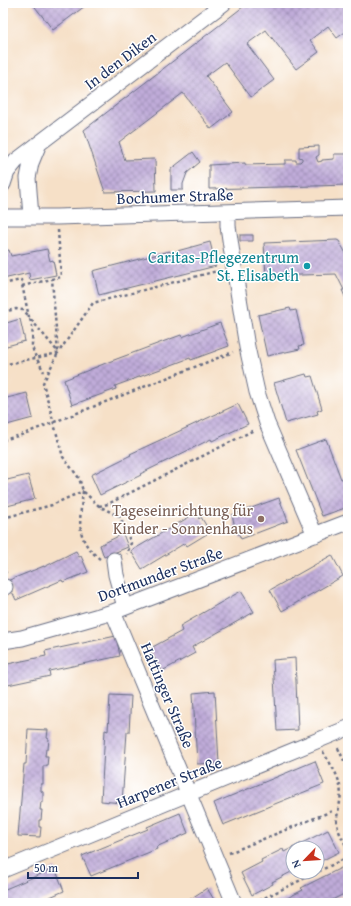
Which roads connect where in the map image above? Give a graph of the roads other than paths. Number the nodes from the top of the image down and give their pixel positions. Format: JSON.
{"nodes":[{"id":1,"x":224,"y":3,"type":"edge"},
{"id":2,"x":38,"y":145,"type":"junction"},
{"id":3,"x":3,"y":184,"type":"edge"},
{"id":4,"x":348,"y":208,"type":"edge"},
{"id":5,"x":228,"y":212,"type":"junction"},
{"id":6,"x":3,"y":217,"type":"edge"},
{"id":7,"x":31,"y":217,"type":"junction"},
{"id":8,"x":348,"y":522,"type":"edge"},
{"id":9,"x":315,"y":534,"type":"junction"},
{"id":10,"x":115,"y":559,"type":"road end"},
{"id":11,"x":119,"y":609,"type":"junction"},
{"id":12,"x":3,"y":641,"type":"edge"},
{"id":13,"x":348,"y":728,"type":"edge"},
{"id":14,"x":189,"y":793,"type":"junction"},
{"id":15,"x":3,"y":870,"type":"edge"},
{"id":16,"x":234,"y":903,"type":"edge"}],
"edges":[{"from":1,"to":2,"type":"street","name":"In den Diken"},
{"from":2,"to":3,"type":"street","name":"In den Diken"},
{"from":2,"to":7,"type":"street"},
{"from":4,"to":5,"type":"street","name":"Bochumer Straße"},
{"from":5,"to":7,"type":"street","name":"Bochumer Straße"},
{"from":5,"to":9,"type":"street"},
{"from":6,"to":7,"type":"street","name":"Bochumer Straße"},
{"from":8,"to":9,"type":"street","name":"Dortmunder Straße"},
{"from":9,"to":11,"type":"street","name":"Dortmunder Straße"},
{"from":10,"to":11,"type":"street","name":"Hattinger Straße"},
{"from":11,"to":12,"type":"street","name":"Dortmunder Straße"},
{"from":11,"to":14,"type":"street","name":"Hattinger Straße"},
{"from":13,"to":14,"type":"street","name":"Harpener Straße"},
{"from":14,"to":15,"type":"street","name":"Harpener Straße"},
{"from":14,"to":16,"type":"street","name":"Hattinger Straße"}]}
